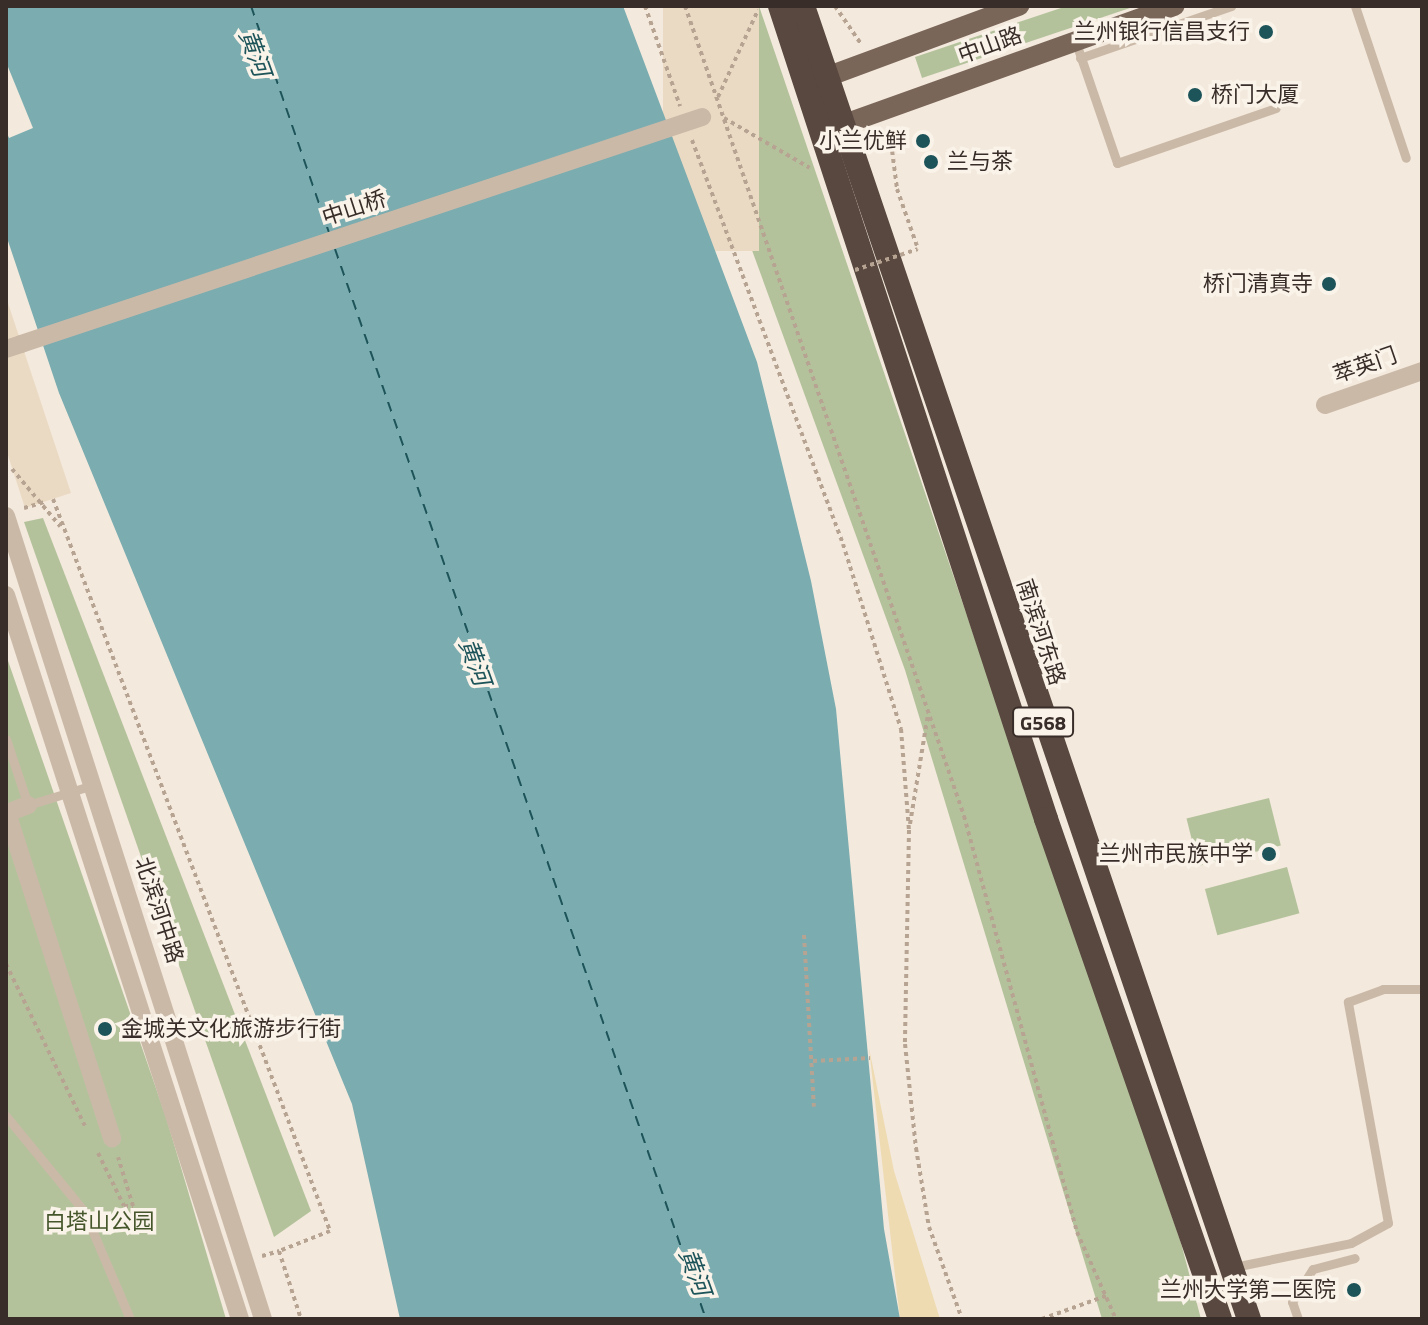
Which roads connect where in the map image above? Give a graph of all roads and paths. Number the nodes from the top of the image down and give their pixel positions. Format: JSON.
{"nodes":[{"id":1,"x":645,"y":6,"type":"edge"},
{"id":2,"x":685,"y":6,"type":"edge"},
{"id":3,"x":780,"y":6,"type":"edge"},
{"id":4,"x":803,"y":6,"type":"edge"},
{"id":5,"x":1019,"y":6,"type":"edge"},
{"id":6,"x":1175,"y":6,"type":"edge"},
{"id":7,"x":1231,"y":6,"type":"edge"},
{"id":8,"x":1355,"y":6,"type":"edge"},
{"id":9,"x":759,"y":7,"type":"edge"},
{"id":10,"x":1077,"y":49,"type":"junction"},
{"id":11,"x":818,"y":79,"type":"junction"},
{"id":12,"x":718,"y":98,"type":"junction"},
{"id":13,"x":887,"y":108,"type":"junction"},
{"id":14,"x":1276,"y":108,"type":"dead end"},
{"id":15,"x":682,"y":112,"type":"dead end"},
{"id":16,"x":725,"y":118,"type":"junction"},
{"id":17,"x":695,"y":122,"type":"junction"},
{"id":18,"x":848,"y":122,"type":"junction"},
{"id":19,"x":823,"y":132,"type":"junction"},
{"id":20,"x":1406,"y":158,"type":"dead end"},
{"id":21,"x":817,"y":173,"type":"dead end"},
{"id":22,"x":850,"y":256,"type":"dead end"},
{"id":23,"x":14,"y":347,"type":"edge"},
{"id":24,"x":1422,"y":371,"type":"edge"},
{"id":25,"x":1325,"y":405,"type":"dead end"},
{"id":26,"x":12,"y":469,"type":"dead end"},
{"id":27,"x":53,"y":499,"type":"dead end"},
{"id":28,"x":6,"y":516,"type":"edge"},
{"id":29,"x":66,"y":535,"type":"junction"},
{"id":30,"x":6,"y":595,"type":"edge"},
{"id":31,"x":929,"y":712,"type":"junction"},
{"id":32,"x":6,"y":739,"type":"edge"},
{"id":33,"x":93,"y":785,"type":"junction"},
{"id":34,"x":72,"y":792,"type":"junction"},
{"id":35,"x":28,"y":805,"type":"junction"},
{"id":36,"x":909,"y":830,"type":"junction"},
{"id":37,"x":804,"y":935,"type":"dead end"},
{"id":38,"x":6,"y":964,"type":"edge"},
{"id":39,"x":1422,"y":989,"type":"edge"},
{"id":40,"x":870,"y":1058,"type":"dead end"},
{"id":41,"x":813,"y":1061,"type":"junction"},
{"id":42,"x":814,"y":1107,"type":"dead end"},
{"id":43,"x":6,"y":1116,"type":"edge"},
{"id":44,"x":89,"y":1135,"type":"dead end"},
{"id":45,"x":104,"y":1144,"type":"junction"},
{"id":46,"x":1355,"y":1258,"type":"dead end"},
{"id":47,"x":1231,"y":1268,"type":"junction"},
{"id":48,"x":1106,"y":1296,"type":"junction"},
{"id":49,"x":130,"y":1319,"type":"edge"},
{"id":50,"x":240,"y":1319,"type":"edge"},
{"id":51,"x":263,"y":1319,"type":"edge"},
{"id":52,"x":301,"y":1319,"type":"edge"},
{"id":53,"x":962,"y":1319,"type":"edge"},
{"id":54,"x":1042,"y":1319,"type":"edge"},
{"id":55,"x":1116,"y":1319,"type":"edge"},
{"id":56,"x":1220,"y":1319,"type":"edge"},
{"id":57,"x":1249,"y":1319,"type":"edge"},
{"id":58,"x":1298,"y":1319,"type":"edge"}],
"edges":[{"from":1,"to":15,"type":"path"},
{"from":2,"to":12,"type":"path"},
{"from":3,"to":11,"type":"highway","name":"南滨河东路","number":"G568"},
{"from":4,"to":11,"type":"highway","name":"南滨河东路","number":"G568"},
{"from":5,"to":11,"type":"main road","name":"中山路"},
{"from":6,"to":10,"type":"main road","name":"中山路"},
{"from":7,"to":10,"type":"lane"},
{"from":8,"to":20,"type":"lane"},
{"from":9,"to":12,"type":"path"},
{"from":10,"to":13,"type":"main road","name":"中山路"},
{"from":10,"to":14,"type":"lane"},
{"from":11,"to":18,"type":"highway","name":"南滨河东路","number":"G568"},
{"from":11,"to":19,"type":"highway","name":"南滨河东路","number":"G568"},
{"from":12,"to":16,"type":"path"},
{"from":12,"to":17,"type":"path"},
{"from":13,"to":18,"type":"main road","name":"中山路"},
{"from":13,"to":22,"type":"path","bridge":true},
{"from":16,"to":17,"type":"path"},
{"from":16,"to":21,"type":"path"},
{"from":16,"to":31,"type":"path"},
{"from":17,"to":23,"type":"street","name":"中山桥","bridge":true},
{"from":17,"to":36,"type":"path"},
{"from":18,"to":19,"type":"main road","name":"中山路"},
{"from":18,"to":47,"type":"highway","name":"南滨河东路","number":"G568"},
{"from":19,"to":56,"type":"highway","name":"南滨河东路","number":"G568"},
{"from":24,"to":25,"type":"street","name":"萃英门"},
{"from":26,"to":29,"type":"path"},
{"from":27,"to":29,"type":"path"},
{"from":28,"to":33,"type":"street","name":"北滨河中路"},
{"from":29,"to":52,"type":"path"},
{"from":30,"to":34,"type":"street"},
{"from":31,"to":36,"type":"path"},
{"from":31,"to":48,"type":"path"},
{"from":32,"to":35,"type":"lane"},
{"from":33,"to":34,"type":"lane"},
{"from":33,"to":51,"type":"street","name":"北滨河中路"},
{"from":34,"to":35,"type":"lane"},
{"from":34,"to":50,"type":"street"},
{"from":35,"to":45,"type":"street"},
{"from":36,"to":53,"type":"path"},
{"from":37,"to":41,"type":"path"},
{"from":38,"to":44,"type":"path"},
{"from":39,"to":47,"type":"lane"},
{"from":40,"to":41,"type":"path"},
{"from":41,"to":42,"type":"path"},
{"from":43,"to":49,"type":"lane"},
{"from":45,"to":45,"type":"path"},
{"from":46,"to":58,"type":"lane"},
{"from":47,"to":57,"type":"highway","name":"南滨河东路","number":"G568"},
{"from":48,"to":54,"type":"path"},
{"from":48,"to":55,"type":"path"}]}
